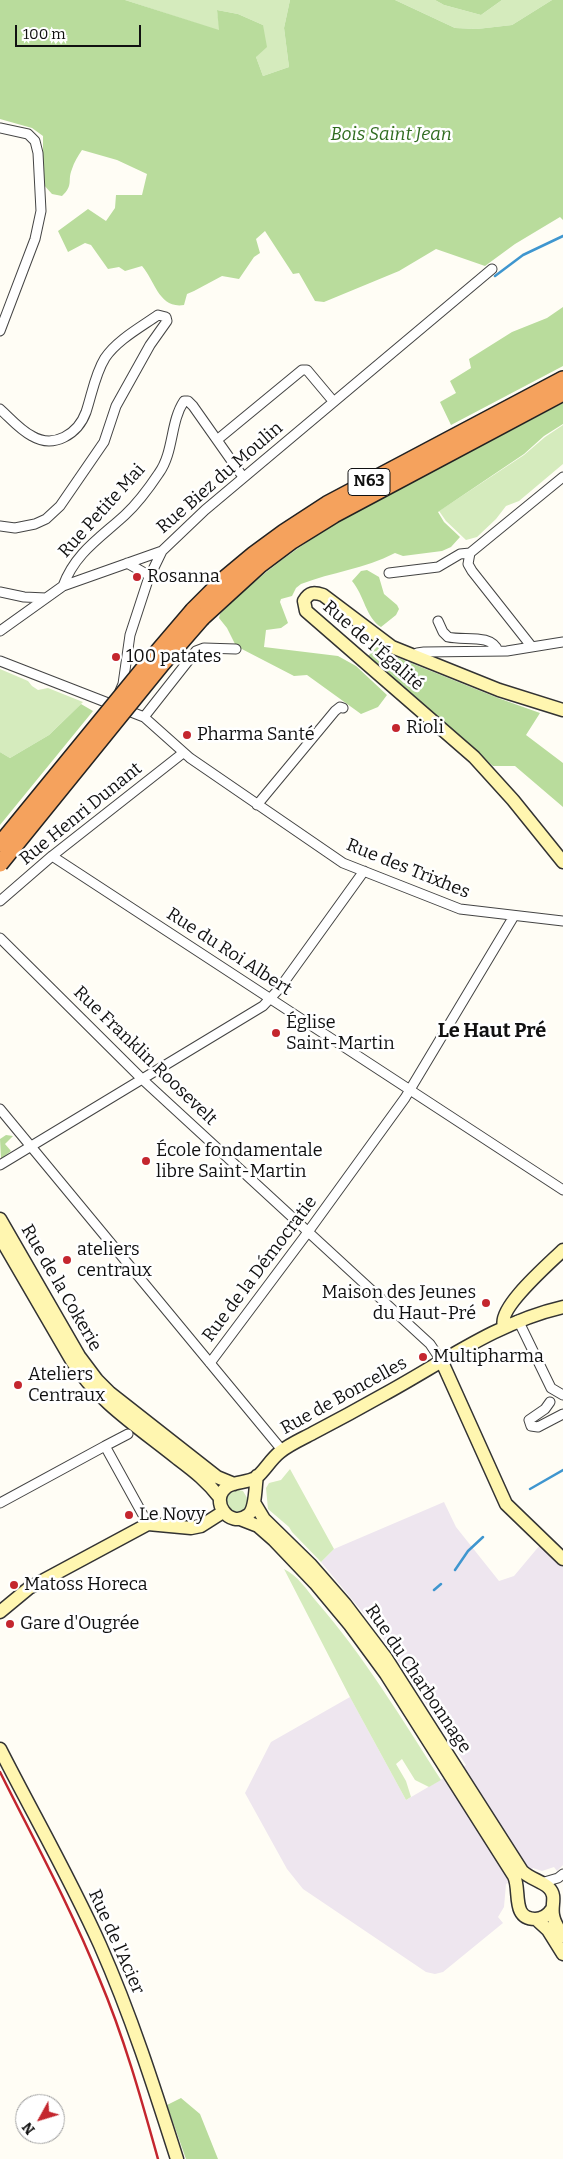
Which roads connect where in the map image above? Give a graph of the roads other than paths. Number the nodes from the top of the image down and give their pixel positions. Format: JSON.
{"nodes":[{"id":1,"x":0,"y":128,"type":"edge"},
{"id":2,"x":492,"y":268,"type":"dead end"},
{"id":3,"x":0,"y":330,"type":"edge"},
{"id":4,"x":563,"y":379,"type":"edge"},
{"id":5,"x":563,"y":394,"type":"edge"},
{"id":6,"x":333,"y":401,"type":"junction"},
{"id":7,"x":0,"y":409,"type":"edge"},
{"id":8,"x":217,"y":440,"type":"junction"},
{"id":9,"x":563,"y":476,"type":"edge"},
{"id":10,"x":243,"y":478,"type":"junction"},
{"id":11,"x":0,"y":526,"type":"edge"},
{"id":12,"x":162,"y":551,"type":"junction"},
{"id":13,"x":470,"y":554,"type":"junction"},
{"id":14,"x":127,"y":563,"type":"junction"},
{"id":15,"x":389,"y":573,"type":"dead end"},
{"id":16,"x":150,"y":576,"type":"junction"},
{"id":17,"x":63,"y":586,"type":"junction"},
{"id":18,"x":0,"y":592,"type":"edge"},
{"id":19,"x":46,"y":598,"type":"junction"},
{"id":20,"x":198,"y":614,"type":"junction"},
{"id":21,"x":438,"y":620,"type":"dead end"},
{"id":22,"x":0,"y":631,"type":"edge"},
{"id":23,"x":563,"y":642,"type":"edge"},
{"id":24,"x":532,"y":647,"type":"junction"},
{"id":25,"x":236,"y":649,"type":"dead end"},
{"id":26,"x":498,"y":651,"type":"junction"},
{"id":27,"x":416,"y":656,"type":"junction"},
{"id":28,"x":0,"y":661,"type":"edge"},
{"id":29,"x":111,"y":704,"type":"junction"},
{"id":30,"x":343,"y":708,"type":"dead end"},
{"id":31,"x":563,"y":710,"type":"edge"},
{"id":32,"x":144,"y":717,"type":"junction"},
{"id":33,"x":183,"y":753,"type":"junction"},
{"id":34,"x":258,"y":805,"type":"junction"},
{"id":35,"x":0,"y":844,"type":"edge"},
{"id":36,"x":52,"y":856,"type":"junction"},
{"id":37,"x":563,"y":862,"type":"edge"},
{"id":38,"x":0,"y":864,"type":"edge"},
{"id":39,"x":364,"y":871,"type":"junction"},
{"id":40,"x":0,"y":901,"type":"edge"},
{"id":41,"x":514,"y":916,"type":"junction"},
{"id":42,"x":563,"y":920,"type":"edge"},
{"id":43,"x":0,"y":938,"type":"edge"},
{"id":44,"x":271,"y":1000,"type":"junction"},
{"id":45,"x":142,"y":1079,"type":"junction"},
{"id":46,"x":409,"y":1090,"type":"junction"},
{"id":47,"x":0,"y":1109,"type":"edge"},
{"id":48,"x":31,"y":1146,"type":"junction"},
{"id":49,"x":0,"y":1165,"type":"edge"},
{"id":50,"x":563,"y":1190,"type":"edge"},
{"id":51,"x":0,"y":1219,"type":"edge"},
{"id":52,"x":308,"y":1232,"type":"junction"},
{"id":53,"x":0,"y":1237,"type":"edge"},
{"id":54,"x":563,"y":1250,"type":"edge"},
{"id":55,"x":563,"y":1307,"type":"edge"},
{"id":56,"x":518,"y":1320,"type":"junction"},
{"id":57,"x":504,"y":1326,"type":"junction"},
{"id":58,"x":442,"y":1362,"type":"junction"},
{"id":59,"x":210,"y":1363,"type":"junction"},
{"id":60,"x":551,"y":1388,"type":"junction"},
{"id":61,"x":563,"y":1395,"type":"edge"},
{"id":62,"x":550,"y":1402,"type":"junction"},
{"id":63,"x":560,"y":1416,"type":"edge"},
{"id":64,"x":128,"y":1434,"type":"dead end"},
{"id":65,"x":105,"y":1446,"type":"junction"},
{"id":66,"x":282,"y":1450,"type":"junction"},
{"id":67,"x":257,"y":1476,"type":"junction"},
{"id":68,"x":235,"y":1484,"type":"junction"},
{"id":69,"x":220,"y":1498,"type":"junction"},
{"id":70,"x":254,"y":1500,"type":"junction"},
{"id":71,"x":0,"y":1503,"type":"edge"},
{"id":72,"x":223,"y":1512,"type":"junction"},
{"id":73,"x":240,"y":1519,"type":"junction"},
{"id":74,"x":148,"y":1524,"type":"junction"},
{"id":75,"x":563,"y":1560,"type":"edge"},
{"id":76,"x":0,"y":1612,"type":"edge"},
{"id":77,"x":0,"y":1749,"type":"edge"},
{"id":78,"x":560,"y":1876,"type":"edge"},
{"id":79,"x":540,"y":1883,"type":"junction"},
{"id":80,"x":553,"y":1895,"type":"junction"},
{"id":81,"x":517,"y":1896,"type":"junction"},
{"id":82,"x":552,"y":1909,"type":"junction"},
{"id":83,"x":536,"y":1919,"type":"junction"},
{"id":84,"x":563,"y":1936,"type":"edge"},
{"id":85,"x":563,"y":1954,"type":"edge"},
{"id":86,"x":177,"y":2159,"type":"edge"}],
"edges":[{"from":1,"to":3,"type":"street"},
{"from":2,"to":6,"type":"street","name":"Rue Biez du Moulin"},
{"from":4,"to":20,"type":"highway","number":"N63"},
{"from":5,"to":20,"type":"highway","number":"N63"},
{"from":6,"to":8,"type":"street"},
{"from":6,"to":10,"type":"street","name":"Rue Biez du Moulin"},
{"from":7,"to":11,"type":"street"},
{"from":8,"to":10,"type":"street"},
{"from":8,"to":17,"type":"street","name":"Rue Petite Mai"},
{"from":9,"to":13,"type":"street"},
{"from":10,"to":12,"type":"street","name":"Rue Biez du Moulin"},
{"from":12,"to":14,"type":"street"},
{"from":12,"to":16,"type":"street","name":"Rue Biez du Moulin"},
{"from":13,"to":15,"type":"street"},
{"from":13,"to":24,"type":"street"},
{"from":14,"to":16,"type":"street"},
{"from":14,"to":17,"type":"street"},
{"from":16,"to":29,"type":"street","name":"Rue Biez du Moulin"},
{"from":17,"to":19,"type":"street"},
{"from":18,"to":19,"type":"street"},
{"from":19,"to":22,"type":"street"},
{"from":20,"to":35,"type":"highway","number":"N63","bridge":true},
{"from":20,"to":38,"type":"highway","number":"N63","bridge":true},
{"from":21,"to":26,"type":"street"},
{"from":23,"to":24,"type":"street"},
{"from":24,"to":26,"type":"street"},
{"from":25,"to":32,"type":"street"},
{"from":26,"to":27,"type":"street"},
{"from":27,"to":31,"type":"main road","name":"Rue de l'Égalité"},
{"from":27,"to":37,"type":"main road","name":"Rue de l'Égalité"},
{"from":28,"to":29,"type":"street"},
{"from":29,"to":32,"type":"street"},
{"from":30,"to":34,"type":"street"},
{"from":32,"to":33,"type":"street"},
{"from":33,"to":34,"type":"street","name":"Rue des Trixhes"},
{"from":33,"to":36,"type":"street","name":"Rue Henri Dunant"},
{"from":34,"to":39,"type":"street","name":"Rue des Trixhes"},
{"from":36,"to":40,"type":"street","name":"Rue Henri Dunant"},
{"from":36,"to":44,"type":"street","name":"Rue du Roi Albert"},
{"from":39,"to":41,"type":"street","name":"Rue des Trixhes"},
{"from":39,"to":44,"type":"street"},
{"from":41,"to":42,"type":"street","name":"Rue des Trixhes"},
{"from":41,"to":46,"type":"street","name":"Rue de la Démocratie"},
{"from":43,"to":45,"type":"street","name":"Rue Franklin Roosevelt"},
{"from":44,"to":45,"type":"street"},
{"from":44,"to":46,"type":"street","name":"Rue du Roi Albert"},
{"from":45,"to":48,"type":"street"},
{"from":45,"to":52,"type":"street","name":"Rue Franklin Roosevelt"},
{"from":46,"to":50,"type":"street","name":"Rue du Roi Albert"},
{"from":46,"to":52,"type":"street","name":"Rue de la Démocratie"},
{"from":47,"to":48,"type":"street"},
{"from":48,"to":49,"type":"street"},
{"from":48,"to":59,"type":"street"},
{"from":51,"to":68,"type":"main road","name":"Rue de la Cokerie"},
{"from":52,"to":58,"type":"street","name":"Rue Franklin Roosevelt"},
{"from":52,"to":59,"type":"street","name":"Rue de la Démocratie"},
{"from":53,"to":69,"type":"main road","name":"Rue de la Cokerie"},
{"from":54,"to":57,"type":"main road"},
{"from":55,"to":56,"type":"main road","name":"Rue de Boncelles"},
{"from":56,"to":57,"type":"main road","name":"Rue de Boncelles"},
{"from":56,"to":60,"type":"street"},
{"from":57,"to":58,"type":"main road","name":"Rue de Boncelles"},
{"from":58,"to":66,"type":"main road","name":"Rue de Boncelles"},
{"from":58,"to":75,"type":"main road"},
{"from":59,"to":66,"type":"street"},
{"from":60,"to":61,"type":"street"},
{"from":60,"to":62,"type":"street"},
{"from":62,"to":63,"type":"street"},
{"from":62,"to":63,"type":"street"},
{"from":64,"to":65,"type":"street"},
{"from":65,"to":71,"type":"street"},
{"from":65,"to":74,"type":"street"},
{"from":66,"to":67,"type":"main road","name":"Rue de Boncelles"},
{"from":67,"to":68,"type":"main road","name":"Rue de Boncelles"},
{"from":67,"to":70,"type":"main road"},
{"from":68,"to":69,"type":"main road","name":"Rue de Boncelles"},
{"from":68,"to":70,"type":"main road"},
{"from":69,"to":72,"type":"main road"},
{"from":70,"to":73,"type":"main road"},
{"from":70,"to":79,"type":"main road","name":"Rue du Charbonnage"},
{"from":72,"to":73,"type":"main road"},
{"from":72,"to":74,"type":"main road"},
{"from":73,"to":81,"type":"main road","name":"Rue du Charbonnage"},
{"from":74,"to":76,"type":"main road"},
{"from":77,"to":86,"type":"main road","name":"Rue de l'Acier"},
{"from":78,"to":79,"type":"street"},
{"from":78,"to":80,"type":"street"},
{"from":79,"to":80,"type":"main road","name":"Rue du Charbonnage"},
{"from":79,"to":81,"type":"main road"},
{"from":80,"to":82,"type":"main road"},
{"from":81,"to":83,"type":"main road","name":"Rue du Charbonnage"},
{"from":82,"to":83,"type":"main road"},
{"from":82,"to":84,"type":"main road"},
{"from":83,"to":85,"type":"main road","name":"Rue du Charbonnage"}]}
